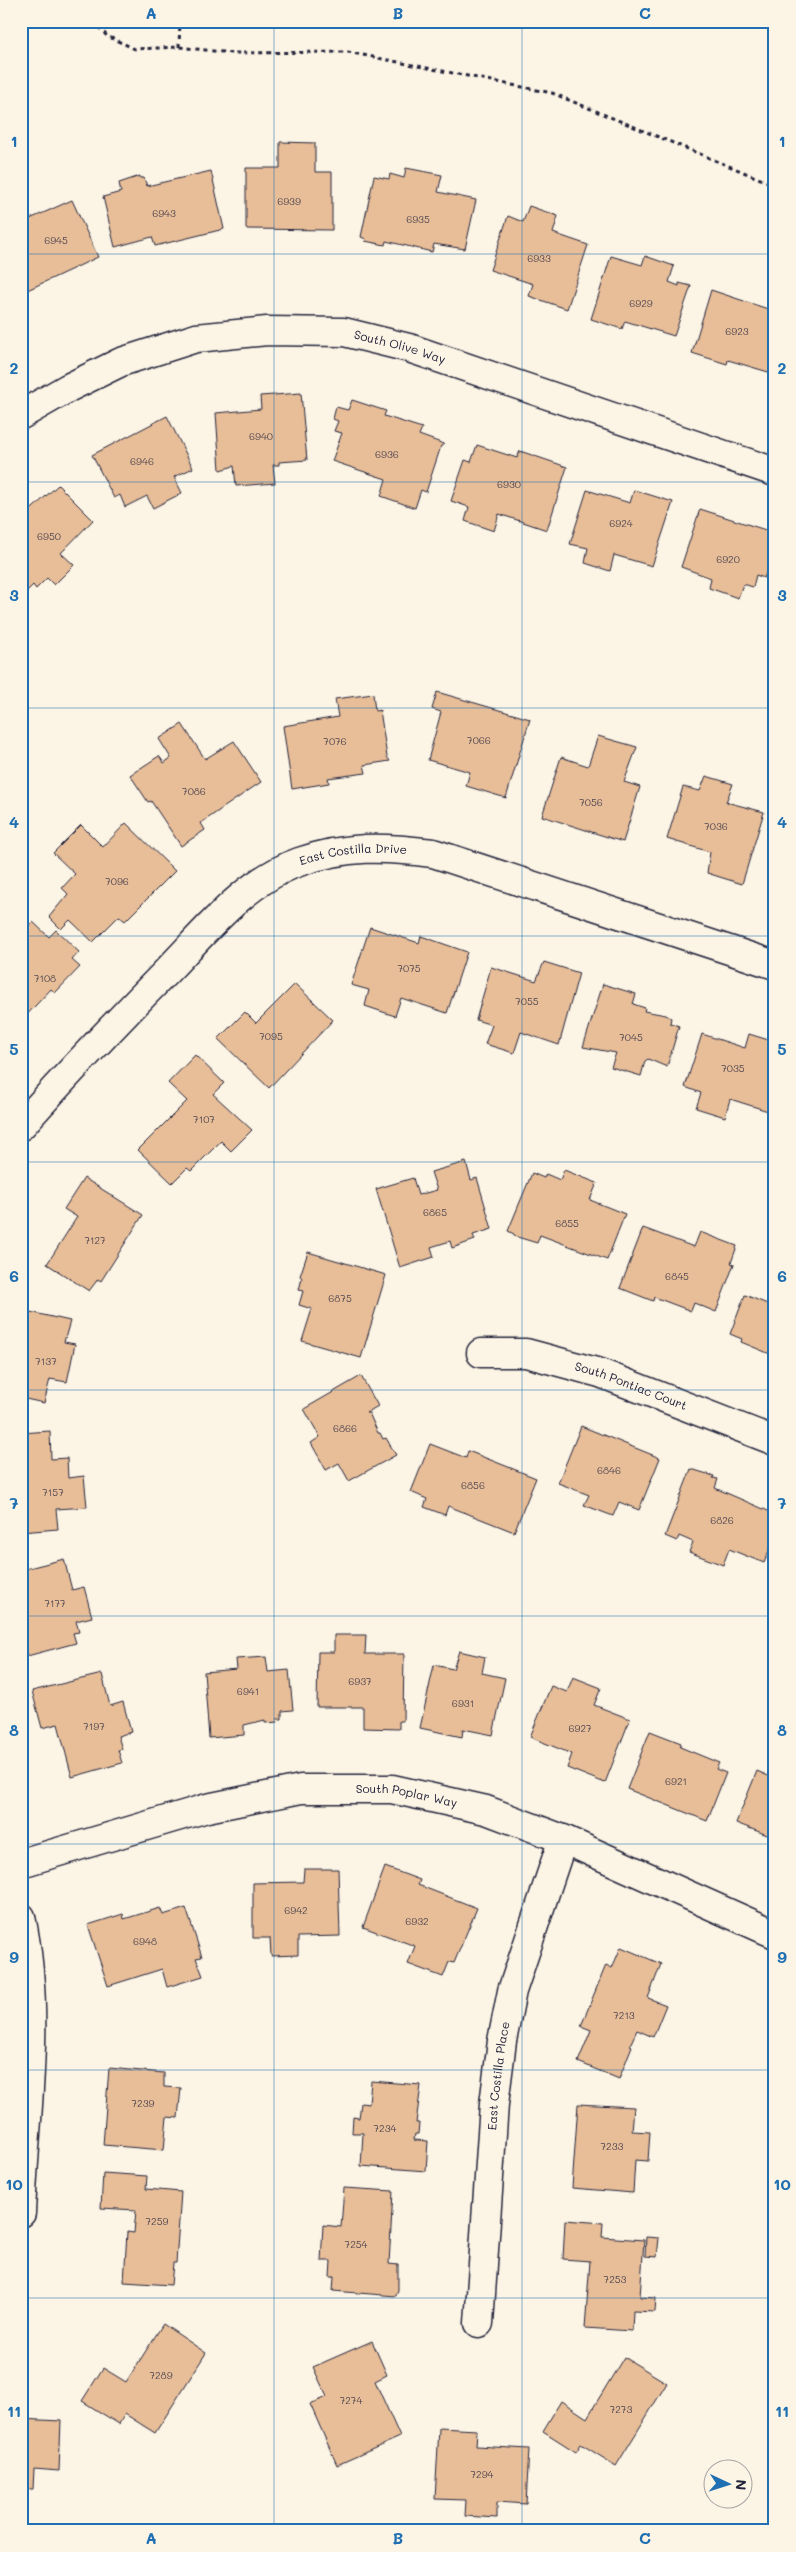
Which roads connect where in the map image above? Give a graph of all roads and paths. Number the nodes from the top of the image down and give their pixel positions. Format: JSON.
{"nodes":[{"id":1,"x":93,"y":21,"type":"edge"},
{"id":2,"x":180,"y":21,"type":"edge"},
{"id":3,"x":180,"y":47,"type":"junction"},
{"id":4,"x":775,"y":185,"type":"edge"},
{"id":5,"x":21,"y":414,"type":"edge"},
{"id":6,"x":775,"y":472,"type":"edge"},
{"id":7,"x":775,"y":965,"type":"edge"},
{"id":8,"x":21,"y":1126,"type":"edge"},
{"id":9,"x":481,"y":1354,"type":"dead end"},
{"id":10,"x":775,"y":1440,"type":"edge"},
{"id":11,"x":563,"y":1839,"type":"junction"},
{"id":12,"x":21,"y":1863,"type":"edge"},
{"id":13,"x":21,"y":1917,"type":"edge"},
{"id":14,"x":775,"y":1934,"type":"edge"},
{"id":15,"x":21,"y":2213,"type":"edge"},
{"id":16,"x":479,"y":2323,"type":"dead end"}],
"edges":[{"from":1,"to":3,"type":"path"},
{"from":2,"to":3,"type":"path"},
{"from":3,"to":4,"type":"path"},
{"from":5,"to":6,"type":"street","name":"South Olive Way"},
{"from":7,"to":8,"type":"street","name":"East Costilla Drive"},
{"from":9,"to":10,"type":"street","name":"South Pontiac Court"},
{"from":11,"to":12,"type":"street","name":"South Poplar Way"},
{"from":11,"to":14,"type":"street","name":"South Poplar Way"},
{"from":11,"to":16,"type":"street","name":"East Costilla Place"},
{"from":13,"to":15,"type":"street"}]}
